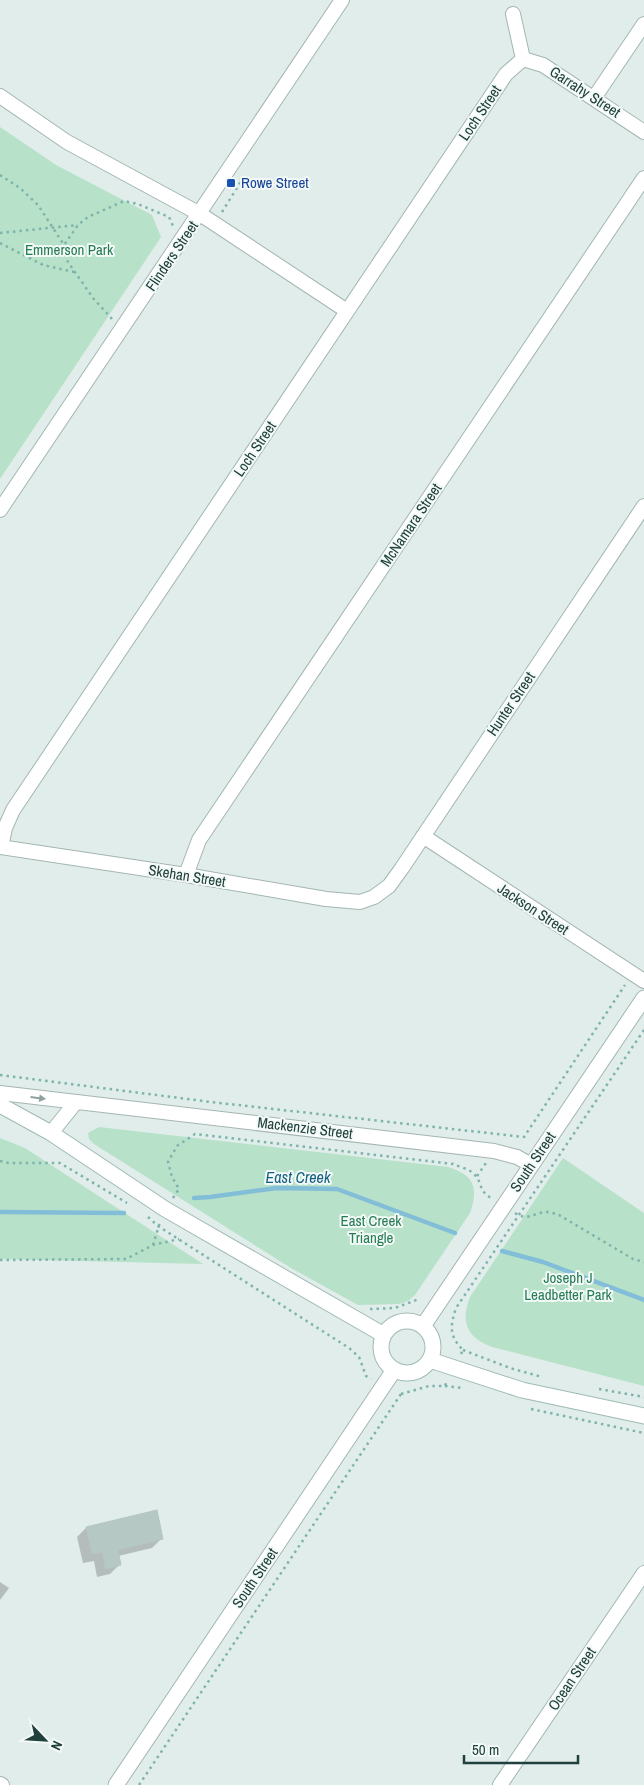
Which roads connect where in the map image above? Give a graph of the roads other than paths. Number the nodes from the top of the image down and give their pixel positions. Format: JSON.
{"nodes":[{"id":1,"x":342,"y":0,"type":"edge"},
{"id":2,"x":513,"y":14,"type":"dead end"},
{"id":3,"x":644,"y":24,"type":"edge"},
{"id":4,"x":523,"y":59,"type":"junction"},
{"id":5,"x":0,"y":96,"type":"edge"},
{"id":6,"x":594,"y":98,"type":"junction"},
{"id":7,"x":644,"y":132,"type":"edge"},
{"id":8,"x":644,"y":178,"type":"edge"},
{"id":9,"x":200,"y":214,"type":"junction"},
{"id":10,"x":347,"y":311,"type":"junction"},
{"id":11,"x":644,"y":506,"type":"edge"},
{"id":12,"x":0,"y":510,"type":"edge"},
{"id":13,"x":423,"y":836,"type":"junction"},
{"id":14,"x":0,"y":847,"type":"edge"},
{"id":15,"x":186,"y":875,"type":"junction"},
{"id":16,"x":374,"y":898,"type":"joint"},
{"id":17,"x":638,"y":978,"type":"edge"},
{"id":18,"x":644,"y":998,"type":"edge"},
{"id":19,"x":0,"y":1093,"type":"edge"},
{"id":20,"x":76,"y":1102,"type":"junction"},
{"id":21,"x":0,"y":1105,"type":"edge"},
{"id":22,"x":51,"y":1133,"type":"junction"},
{"id":23,"x":531,"y":1165,"type":"junction"},
{"id":24,"x":423,"y":1326,"type":"junction"},
{"id":25,"x":384,"y":1335,"type":"junction"},
{"id":26,"x":430,"y":1360,"type":"junction"},
{"id":27,"x":394,"y":1370,"type":"junction"},
{"id":28,"x":644,"y":1416,"type":"edge"},
{"id":29,"x":644,"y":1573,"type":"edge"},
{"id":30,"x":116,"y":1785,"type":"edge"},
{"id":31,"x":500,"y":1785,"type":"edge"}],
"edges":[{"from":1,"to":9,"type":"street","name":"Flinders Street"},
{"from":2,"to":4,"type":"street"},
{"from":3,"to":6,"type":"street"},
{"from":4,"to":6,"type":"street","name":"Garrahy Street"},
{"from":4,"to":10,"type":"street","name":"Loch Street"},
{"from":5,"to":9,"type":"street"},
{"from":6,"to":7,"type":"street","name":"Garrahy Street"},
{"from":8,"to":15,"type":"street","name":"McNamara Street"},
{"from":9,"to":10,"type":"street"},
{"from":9,"to":12,"type":"street","name":"Flinders Street"},
{"from":10,"to":14,"type":"street","name":"Loch Street"},
{"from":11,"to":13,"type":"street","name":"Hunter Street"},
{"from":13,"to":16,"type":"street","name":"Hunter Street"},
{"from":13,"to":17,"type":"street","name":"Jackson Street"},
{"from":14,"to":15,"type":"street","name":"Skehan Street"},
{"from":15,"to":16,"type":"street","name":"Skehan Street"},
{"from":18,"to":23,"type":"street","name":"South Street"},
{"from":19,"to":20,"type":"street","name":"Mackenzie Street","one_way":true},
{"from":20,"to":22,"type":"street"},
{"from":20,"to":23,"type":"street","name":"Mackenzie Street"},
{"from":21,"to":22,"type":"street"},
{"from":22,"to":25,"type":"street"},
{"from":23,"to":24,"type":"street","name":"South Street"},
{"from":24,"to":25,"type":"street"},
{"from":24,"to":26,"type":"street"},
{"from":25,"to":27,"type":"street"},
{"from":26,"to":27,"type":"street"},
{"from":26,"to":28,"type":"street"},
{"from":27,"to":30,"type":"street","name":"South Street"},
{"from":29,"to":31,"type":"street","name":"Ocean Street"}]}
